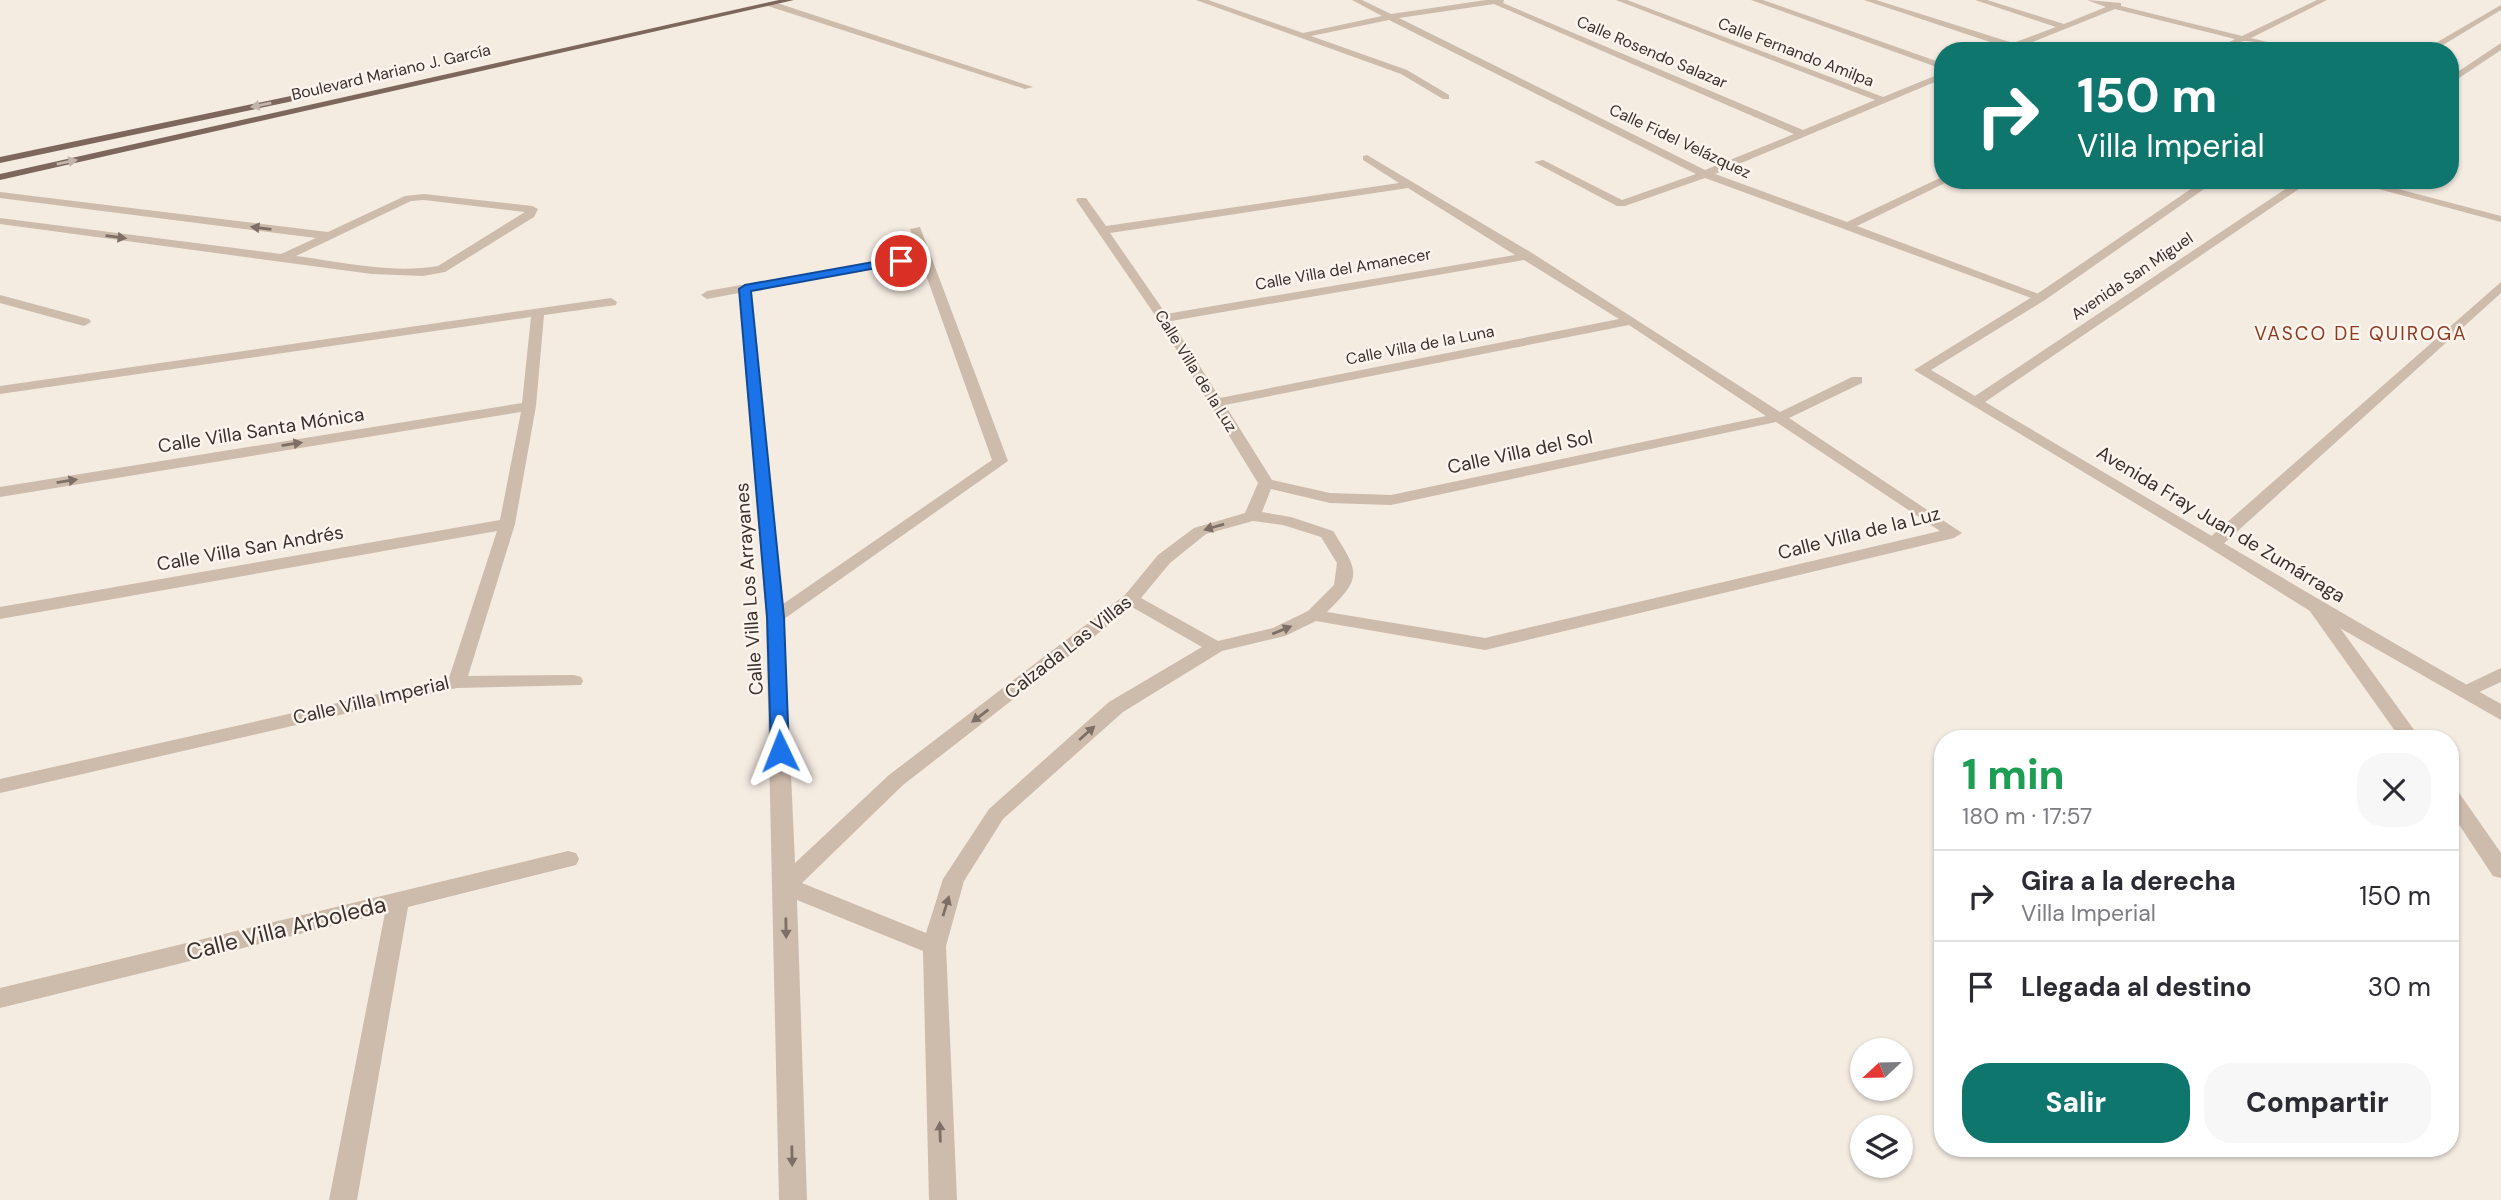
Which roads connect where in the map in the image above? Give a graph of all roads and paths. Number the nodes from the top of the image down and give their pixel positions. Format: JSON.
{"nodes":[{"id":1,"x":759,"y":0,"type":"edge"},
{"id":2,"x":790,"y":0,"type":"edge"},
{"id":3,"x":1200,"y":0,"type":"edge"},
{"id":4,"x":1356,"y":0,"type":"edge"},
{"id":5,"x":1505,"y":0,"type":"edge"},
{"id":6,"x":1620,"y":0,"type":"edge"},
{"id":7,"x":1755,"y":0,"type":"edge"},
{"id":8,"x":1868,"y":0,"type":"edge"},
{"id":9,"x":1979,"y":0,"type":"edge"},
{"id":10,"x":2091,"y":0,"type":"edge"},
{"id":11,"x":2131,"y":0,"type":"edge"},
{"id":12,"x":2323,"y":0,"type":"edge"},
{"id":13,"x":1492,"y":1,"type":"edge"},
{"id":14,"x":771,"y":4,"type":"junction"},
{"id":15,"x":2115,"y":7,"type":"junction"},
{"id":16,"x":2501,"y":7,"type":"edge"},
{"id":17,"x":1390,"y":17,"type":"junction"},
{"id":18,"x":2063,"y":26,"type":"junction"},
{"id":19,"x":1299,"y":37,"type":"junction"},
{"id":20,"x":2244,"y":38,"type":"junction"},
{"id":21,"x":1999,"y":42,"type":"edge"},
{"id":22,"x":2022,"y":42,"type":"edge"},
{"id":23,"x":2236,"y":42,"type":"edge"},
{"id":24,"x":2262,"y":42,"type":"edge"},
{"id":25,"x":2441,"y":42,"type":"edge"},
{"id":26,"x":548,"y":45,"type":"junction"},
{"id":27,"x":2501,"y":46,"type":"edge"},
{"id":28,"x":558,"y":51,"type":"junction"},
{"id":29,"x":1934,"y":63,"type":"edge"},
{"id":30,"x":2459,"y":75,"type":"edge"},
{"id":31,"x":1934,"y":79,"type":"edge"},
{"id":32,"x":370,"y":83,"type":"dead end"},
{"id":33,"x":1028,"y":87,"type":"dead end"},
{"id":34,"x":315,"y":94,"type":"dead end"},
{"id":35,"x":1446,"y":97,"type":"dead end"},
{"id":36,"x":1883,"y":100,"type":"junction"},
{"id":37,"x":1801,"y":133,"type":"junction"},
{"id":38,"x":1367,"y":158,"type":"dead end"},
{"id":39,"x":0,"y":160,"type":"edge"},
{"id":40,"x":1539,"y":162,"type":"dead end"},
{"id":41,"x":1705,"y":174,"type":"junction"},
{"id":42,"x":0,"y":177,"type":"edge"},
{"id":43,"x":1412,"y":184,"type":"junction"},
{"id":44,"x":1934,"y":184,"type":"edge"},
{"id":45,"x":2199,"y":189,"type":"edge"},
{"id":46,"x":2294,"y":189,"type":"edge"},
{"id":47,"x":2385,"y":189,"type":"edge"},
{"id":48,"x":0,"y":195,"type":"edge"},
{"id":49,"x":1082,"y":200,"type":"dead end"},
{"id":50,"x":2501,"y":219,"type":"edge"},
{"id":51,"x":0,"y":221,"type":"edge"},
{"id":52,"x":1846,"y":227,"type":"junction"},
{"id":53,"x":916,"y":229,"type":"dead end"},
{"id":54,"x":1105,"y":230,"type":"junction"},
{"id":55,"x":329,"y":236,"type":"junction"},
{"id":56,"x":926,"y":256,"type":"junction"},
{"id":57,"x":1528,"y":256,"type":"junction"},
{"id":58,"x":283,"y":258,"type":"junction"},
{"id":59,"x":2501,"y":286,"type":"edge"},
{"id":60,"x":745,"y":289,"type":"junction"},
{"id":61,"x":707,"y":295,"type":"dead end"},
{"id":62,"x":2041,"y":297,"type":"junction"},
{"id":63,"x":2495,"y":298,"type":"edge"},
{"id":64,"x":0,"y":299,"type":"edge"},
{"id":65,"x":611,"y":302,"type":"dead end"},
{"id":66,"x":538,"y":314,"type":"junction"},
{"id":67,"x":1163,"y":318,"type":"junction"},
{"id":68,"x":1631,"y":321,"type":"junction"},
{"id":69,"x":84,"y":322,"type":"dead end"},
{"id":70,"x":1921,"y":370,"type":"joint"},
{"id":71,"x":1857,"y":380,"type":"dead end"},
{"id":72,"x":0,"y":390,"type":"edge"},
{"id":73,"x":1976,"y":401,"type":"junction"},
{"id":74,"x":1215,"y":402,"type":"junction"},
{"id":75,"x":529,"y":406,"type":"junction"},
{"id":76,"x":1781,"y":417,"type":"junction"},
{"id":77,"x":1266,"y":483,"type":"junction"},
{"id":78,"x":0,"y":492,"type":"edge"},
{"id":79,"x":1252,"y":516,"type":"junction"},
{"id":80,"x":507,"y":524,"type":"junction"},
{"id":81,"x":2214,"y":542,"type":"junction"},
{"id":82,"x":1131,"y":599,"type":"junction"},
{"id":83,"x":2316,"y":607,"type":"junction"},
{"id":84,"x":0,"y":613,"type":"edge"},
{"id":85,"x":1314,"y":615,"type":"junction"},
{"id":86,"x":775,"y":617,"type":"junction"},
{"id":87,"x":1216,"y":647,"type":"junction"},
{"id":88,"x":2501,"y":674,"type":"edge"},
{"id":89,"x":457,"y":681,"type":"junction"},
{"id":90,"x":574,"y":681,"type":"dead end"},
{"id":91,"x":2466,"y":692,"type":"junction"},
{"id":92,"x":2501,"y":713,"type":"edge"},
{"id":93,"x":2404,"y":730,"type":"edge"},
{"id":94,"x":0,"y":786,"type":"edge"},
{"id":95,"x":2459,"y":808,"type":"edge"},
{"id":96,"x":2480,"y":838,"type":"junction"},
{"id":97,"x":2501,"y":850,"type":"edge"},
{"id":98,"x":568,"y":859,"type":"dead end"},
{"id":99,"x":2501,"y":870,"type":"edge"},
{"id":100,"x":785,"y":886,"type":"junction"},
{"id":101,"x":398,"y":901,"type":"junction"},
{"id":102,"x":934,"y":946,"type":"junction"},
{"id":103,"x":0,"y":998,"type":"edge"},
{"id":104,"x":343,"y":1200,"type":"edge"},
{"id":105,"x":793,"y":1200,"type":"edge"},
{"id":106,"x":943,"y":1200,"type":"edge"}],
"edges":[{"from":1,"to":26,"type":"main road","name":"Boulevard Mariano J. García"},
{"from":2,"to":14,"type":"main road","name":"Boulevard Mariano J. García"},
{"from":3,"to":19,"type":"street"},
{"from":4,"to":17,"type":"street","name":"Calle Fidel Velázquez"},
{"from":5,"to":13,"type":"street"},
{"from":6,"to":36,"type":"street","name":"Calle Fernando Amilpa"},
{"from":7,"to":29,"type":"street"},
{"from":8,"to":21,"type":"street"},
{"from":9,"to":18,"type":"street"},
{"from":10,"to":15,"type":"street"},
{"from":11,"to":15,"type":"street"},
{"from":12,"to":20,"type":"street"},
{"from":13,"to":17,"type":"street"},
{"from":13,"to":37,"type":"street","name":"Calle Rosendo Salazar"},
{"from":14,"to":28,"type":"main road","name":"Boulevard Mariano J. García"},
{"from":14,"to":33,"type":"street"},
{"from":15,"to":18,"type":"street"},
{"from":15,"to":20,"type":"street"},
{"from":16,"to":25,"type":"street"},
{"from":17,"to":19,"type":"street"},
{"from":17,"to":41,"type":"street","name":"Calle Fidel Velázquez"},
{"from":18,"to":22,"type":"street"},
{"from":19,"to":35,"type":"street"},
{"from":20,"to":23,"type":"street"},
{"from":20,"to":24,"type":"street"},
{"from":26,"to":28,"type":"main road"},
{"from":26,"to":32,"type":"main road","name":"Boulevard Mariano J. García"},
{"from":27,"to":30,"type":"street"},
{"from":42,"to":28,"type":"main road","name":"Boulevard Mariano J. García","one_way":true},
{"from":31,"to":36,"type":"street"},
{"from":34,"to":39,"type":"main road","name":"Boulevard Mariano J. García","one_way":true},
{"from":36,"to":37,"type":"street"},
{"from":37,"to":41,"type":"street"},
{"from":38,"to":43,"type":"street","name":"Calle Villa de la Luz"},
{"from":40,"to":41,"type":"street"},
{"from":41,"to":52,"type":"street","name":"Calle Fidel Velázquez"},
{"from":43,"to":54,"type":"street"},
{"from":43,"to":57,"type":"street","name":"Calle Villa de la Luz"},
{"from":44,"to":52,"type":"street"},
{"from":45,"to":62,"type":"street","name":"Avenida San Miguel"},
{"from":46,"to":73,"type":"street","name":"Avenida San Miguel"},
{"from":47,"to":50,"type":"street"},
{"from":55,"to":48,"type":"street","one_way":true},
{"from":49,"to":54,"type":"street","name":"Calle Villa de la Luz"},
{"from":51,"to":58,"type":"street","one_way":true},
{"from":52,"to":62,"type":"street","name":"Calle Fidel Velázquez"},
{"from":53,"to":56,"type":"street"},
{"from":54,"to":67,"type":"street","name":"Calle Villa de la Luz"},
{"from":55,"to":58,"type":"street"},
{"from":55,"to":58,"type":"street"},
{"from":56,"to":60,"type":"street"},
{"from":56,"to":86,"type":"street"},
{"from":57,"to":67,"type":"street","name":"Calle Villa del Amanecer"},
{"from":57,"to":68,"type":"street","name":"Calle Villa de la Luz"},
{"from":59,"to":63,"type":"street"},
{"from":60,"to":61,"type":"street"},
{"from":60,"to":86,"type":"street","name":"Calle Villa Los Arrayanes"},
{"from":62,"to":70,"type":"street","name":"Avenida San Miguel"},
{"from":63,"to":81,"type":"street"},
{"from":64,"to":69,"type":"street"},
{"from":65,"to":66,"type":"street"},
{"from":66,"to":72,"type":"street"},
{"from":66,"to":75,"type":"street","name":"Calle Villa Imperial"},
{"from":67,"to":74,"type":"street","name":"Calle Villa de la Luz"},
{"from":68,"to":74,"type":"street","name":"Calle Villa de la Luna"},
{"from":68,"to":76,"type":"street","name":"Calle Villa de la Luz"},
{"from":70,"to":73,"type":"street","name":"Avenida Fray Juan de Zumárraga"},
{"from":71,"to":76,"type":"street","name":"Calle Villa del Sol"},
{"from":73,"to":81,"type":"street","name":"Avenida Fray Juan de Zumárraga"},
{"from":74,"to":77,"type":"street","name":"Calle Villa de la Luz"},
{"from":78,"to":75,"type":"street","name":"Calle Villa Santa Mónica","one_way":true},
{"from":75,"to":80,"type":"street","name":"Calle Villa Imperial"},
{"from":76,"to":77,"type":"street","name":"Calle Villa del Sol"},
{"from":76,"to":85,"type":"street","name":"Calle Villa de la Luz"},
{"from":77,"to":79,"type":"street"},
{"from":79,"to":82,"type":"street","name":"Calzada Las Villas","one_way":true},
{"from":79,"to":85,"type":"street","name":"Calzada Las Villas"},
{"from":80,"to":84,"type":"street","name":"Calle Villa San Andrés"},
{"from":80,"to":89,"type":"street","name":"Calle Villa Imperial"},
{"from":81,"to":83,"type":"street","name":"Avenida Fray Juan de Zumárraga"},
{"from":82,"to":87,"type":"street"},
{"from":82,"to":100,"type":"street","name":"Calzada Las Villas","one_way":true},
{"from":83,"to":91,"type":"street","name":"Avenida Fray Juan de Zumárraga"},
{"from":83,"to":93,"type":"street"},
{"from":87,"to":85,"type":"street","name":"Calzada Las Villas","one_way":true},
{"from":86,"to":100,"type":"street","name":"Calle Villa Los Arrayanes"},
{"from":102,"to":87,"type":"street","name":"Calzada Las Villas","one_way":true},
{"from":88,"to":91,"type":"street"},
{"from":89,"to":90,"type":"street"},
{"from":89,"to":94,"type":"street","name":"Calle Villa Imperial"},
{"from":91,"to":92,"type":"street","name":"Avenida Fray Juan de Zumárraga"},
{"from":95,"to":96,"type":"street"},
{"from":96,"to":97,"type":"street"},
{"from":96,"to":99,"type":"street"},
{"from":98,"to":101,"type":"street"},
{"from":100,"to":102,"type":"street"},
{"from":100,"to":105,"type":"street","one_way":true},
{"from":101,"to":103,"type":"street","name":"Calle Villa Arboleda"},
{"from":101,"to":104,"type":"street","name":"Calle Villa Arboleda"},
{"from":106,"to":102,"type":"street","name":"Calzada Las Villas","one_way":true}]}
